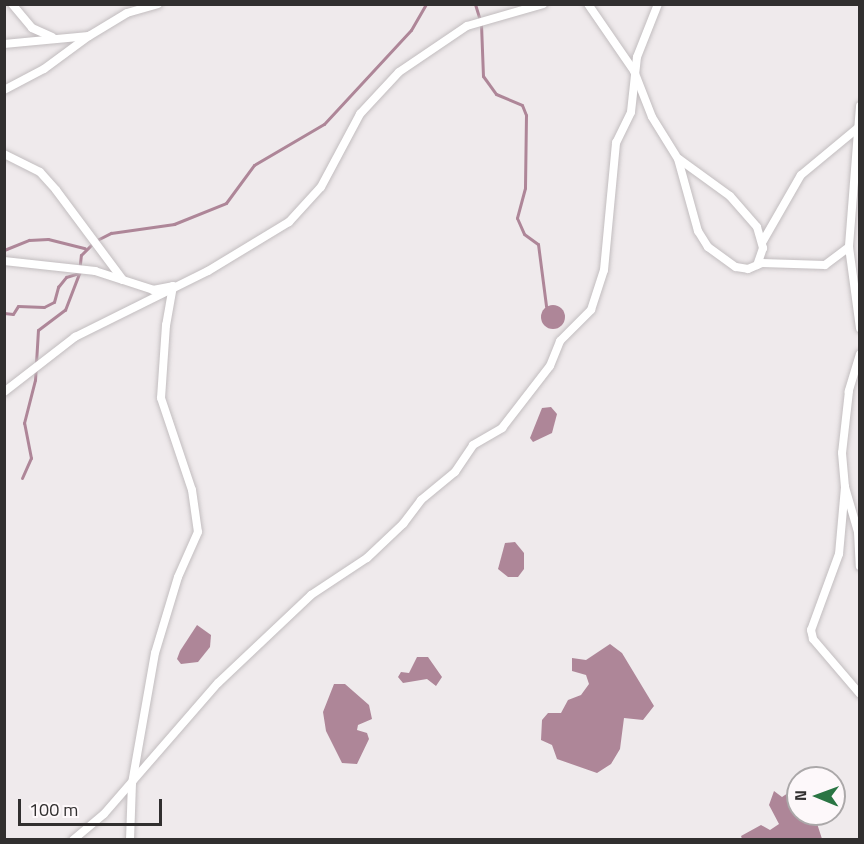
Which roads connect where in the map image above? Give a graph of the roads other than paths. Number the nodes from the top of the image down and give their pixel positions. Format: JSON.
{"nodes":[{"id":1,"x":12,"y":4,"type":"edge"},
{"id":2,"x":158,"y":4,"type":"edge"},
{"id":3,"x":543,"y":4,"type":"edge"},
{"id":4,"x":588,"y":4,"type":"edge"},
{"id":5,"x":658,"y":4,"type":"edge"},
{"id":6,"x":89,"y":36,"type":"junction"},
{"id":7,"x":56,"y":38,"type":"junction"},
{"id":8,"x":4,"y":44,"type":"edge"},
{"id":9,"x":634,"y":71,"type":"junction"},
{"id":10,"x":4,"y":90,"type":"edge"},
{"id":11,"x":860,"y":106,"type":"edge"},
{"id":12,"x":859,"y":127,"type":"edge"},
{"id":13,"x":4,"y":154,"type":"edge"},
{"id":14,"x":678,"y":159,"type":"junction"},
{"id":15,"x":763,"y":241,"type":"junction"},
{"id":16,"x":849,"y":247,"type":"junction"},
{"id":17,"x":4,"y":261,"type":"edge"},
{"id":18,"x":756,"y":266,"type":"junction"},
{"id":19,"x":123,"y":280,"type":"junction"},
{"id":20,"x":173,"y":286,"type":"junction"},
{"id":21,"x":860,"y":328,"type":"edge"},
{"id":22,"x":860,"y":354,"type":"edge"},
{"id":23,"x":4,"y":392,"type":"edge"},
{"id":24,"x":845,"y":487,"type":"junction"},
{"id":25,"x":860,"y":567,"type":"edge"},
{"id":26,"x":860,"y":694,"type":"edge"},
{"id":27,"x":132,"y":783,"type":"junction"},
{"id":28,"x":73,"y":840,"type":"edge"},
{"id":29,"x":130,"y":840,"type":"edge"}],
"edges":[{"from":1,"to":7,"type":"street"},
{"from":2,"to":6,"type":"street"},
{"from":3,"to":20,"type":"street"},
{"from":4,"to":9,"type":"street"},
{"from":5,"to":9,"type":"street"},
{"from":6,"to":7,"type":"street"},
{"from":6,"to":10,"type":"street"},
{"from":7,"to":8,"type":"street"},
{"from":9,"to":14,"type":"street"},
{"from":9,"to":27,"type":"street"},
{"from":11,"to":12,"type":"street"},
{"from":12,"to":15,"type":"street"},
{"from":12,"to":16,"type":"street"},
{"from":13,"to":19,"type":"street"},
{"from":14,"to":15,"type":"street"},
{"from":14,"to":18,"type":"street"},
{"from":15,"to":18,"type":"street"},
{"from":16,"to":18,"type":"street"},
{"from":16,"to":21,"type":"street"},
{"from":17,"to":19,"type":"street"},
{"from":19,"to":20,"type":"street"},
{"from":20,"to":23,"type":"street"},
{"from":20,"to":27,"type":"street"},
{"from":22,"to":24,"type":"street"},
{"from":24,"to":25,"type":"street"},
{"from":24,"to":26,"type":"street"},
{"from":27,"to":28,"type":"street"},
{"from":27,"to":29,"type":"street"}]}
